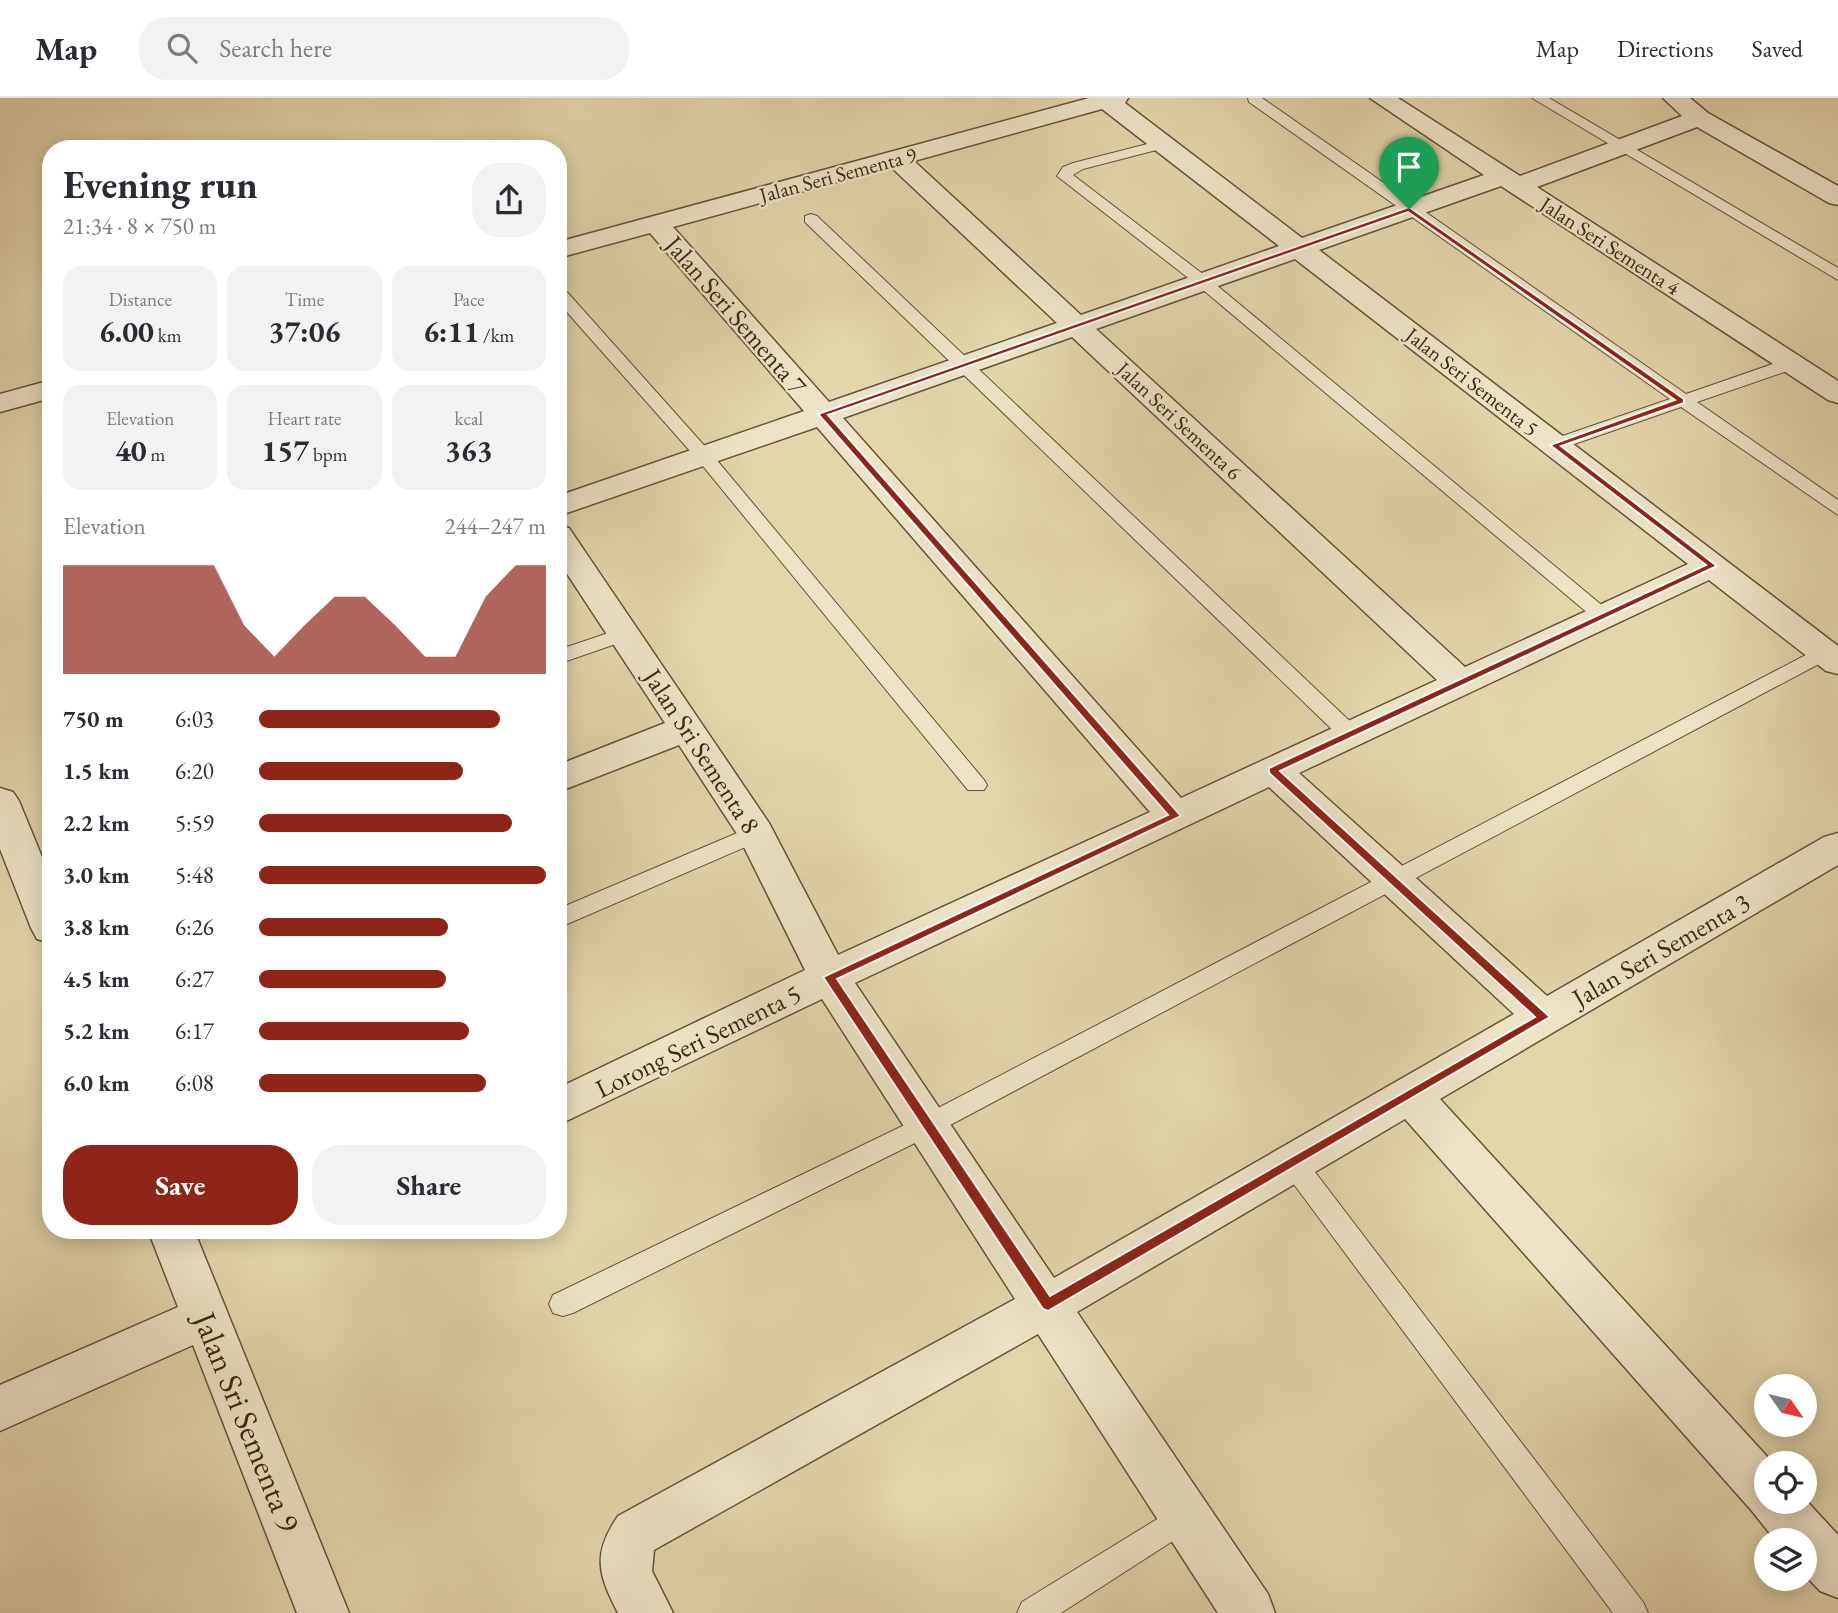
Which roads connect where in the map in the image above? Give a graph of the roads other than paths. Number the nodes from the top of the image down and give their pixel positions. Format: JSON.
{"nodes":[{"id":1,"x":1382,"y":98,"type":"edge"},
{"id":2,"x":1539,"y":98,"type":"edge"},
{"id":3,"x":1675,"y":98,"type":"edge"},
{"id":4,"x":1112,"y":99,"type":"edge"},
{"id":5,"x":1254,"y":99,"type":"edge"},
{"id":6,"x":1699,"y":118,"type":"junction"},
{"id":7,"x":1163,"y":144,"type":"junction"},
{"id":8,"x":1620,"y":147,"type":"junction"},
{"id":9,"x":897,"y":159,"type":"junction"},
{"id":10,"x":1510,"y":182,"type":"junction"},
{"id":11,"x":1838,"y":197,"type":"edge"},
{"id":12,"x":1409,"y":209,"type":"junction"},
{"id":13,"x":811,"y":219,"type":"dead end"},
{"id":14,"x":656,"y":224,"type":"junction"},
{"id":15,"x":1298,"y":247,"type":"junction"},
{"id":16,"x":567,"y":248,"type":"edge"},
{"id":17,"x":1838,"y":275,"type":"edge"},
{"id":18,"x":1202,"y":281,"type":"junction"},
{"id":19,"x":567,"y":302,"type":"edge"},
{"id":20,"x":1076,"y":325,"type":"junction"},
{"id":21,"x":965,"y":364,"type":"junction"},
{"id":22,"x":1790,"y":364,"type":"junction"},
{"id":23,"x":1834,"y":387,"type":"edge"},
{"id":24,"x":42,"y":391,"type":"edge"},
{"id":25,"x":1681,"y":401,"type":"junction"},
{"id":26,"x":0,"y":403,"type":"edge"},
{"id":27,"x":822,"y":414,"type":"junction"},
{"id":28,"x":1554,"y":445,"type":"junction"},
{"id":29,"x":704,"y":456,"type":"junction"},
{"id":30,"x":567,"y":504,"type":"edge"},
{"id":31,"x":1838,"y":509,"type":"edge"},
{"id":32,"x":567,"y":548,"type":"edge"},
{"id":33,"x":1713,"y":566,"type":"junction"},
{"id":34,"x":1603,"y":616,"type":"junction"},
{"id":35,"x":626,"y":634,"type":"junction"},
{"id":36,"x":567,"y":654,"type":"edge"},
{"id":37,"x":1831,"y":657,"type":"edge"},
{"id":38,"x":1461,"y":683,"type":"junction"},
{"id":39,"x":688,"y":728,"type":"junction"},
{"id":40,"x":1350,"y":734,"type":"junction"},
{"id":41,"x":1273,"y":770,"type":"junction"},
{"id":42,"x":567,"y":775,"type":"edge"},
{"id":43,"x":976,"y":785,"type":"dead end"},
{"id":44,"x":0,"y":800,"type":"edge"},
{"id":45,"x":1175,"y":816,"type":"junction"},
{"id":46,"x":756,"y":833,"type":"junction"},
{"id":47,"x":1838,"y":847,"type":"edge"},
{"id":48,"x":1393,"y":880,"type":"junction"},
{"id":49,"x":42,"y":905,"type":"edge"},
{"id":50,"x":567,"y":915,"type":"edge"},
{"id":51,"x":829,"y":977,"type":"junction"},
{"id":52,"x":1544,"y":1017,"type":"junction"},
{"id":53,"x":1410,"y":1095,"type":"junction"},
{"id":54,"x":567,"y":1104,"type":"edge"},
{"id":55,"x":928,"y":1125,"type":"junction"},
{"id":56,"x":1293,"y":1163,"type":"junction"},
{"id":57,"x":175,"y":1239,"type":"edge"},
{"id":58,"x":563,"y":1304,"type":"dead end"},
{"id":59,"x":1048,"y":1305,"type":"junction"},
{"id":60,"x":206,"y":1317,"type":"junction"},
{"id":61,"x":0,"y":1409,"type":"edge"},
{"id":62,"x":1754,"y":1479,"type":"edge"},
{"id":63,"x":1785,"y":1514,"type":"edge"},
{"id":64,"x":1185,"y":1516,"type":"junction"},
{"id":65,"x":1838,"y":1573,"type":"edge"},
{"id":66,"x":323,"y":1613,"type":"edge"},
{"id":67,"x":647,"y":1613,"type":"edge"},
{"id":68,"x":1033,"y":1613,"type":"edge"},
{"id":69,"x":1249,"y":1613,"type":"edge"},
{"id":70,"x":1632,"y":1613,"type":"edge"}],
"edges":[{"from":1,"to":10,"type":"street","name":"Jalan Seri Sementa 4"},
{"from":2,"to":8,"type":"lane"},
{"from":3,"to":6,"type":"street"},
{"from":4,"to":7,"type":"street","name":"Jalan Seri Sementa 5"},
{"from":4,"to":9,"type":"street","name":"Jalan Seri Sementa 9"},
{"from":5,"to":12,"type":"lane"},
{"from":6,"to":8,"type":"street"},
{"from":6,"to":11,"type":"street"},
{"from":7,"to":15,"type":"street","name":"Jalan Seri Sementa 5"},
{"from":7,"to":18,"type":"lane"},
{"from":8,"to":10,"type":"street"},
{"from":8,"to":17,"type":"lane"},
{"from":9,"to":14,"type":"street","name":"Jalan Seri Sementa 9"},
{"from":9,"to":20,"type":"street","name":"Jalan Seri Sementa 6"},
{"from":10,"to":12,"type":"street"},
{"from":10,"to":22,"type":"street","name":"Jalan Seri Sementa 4"},
{"from":12,"to":15,"type":"street"},
{"from":12,"to":25,"type":"lane"},
{"from":13,"to":21,"type":"lane"},
{"from":14,"to":16,"type":"street","name":"Jalan Seri Sementa 9"},
{"from":14,"to":27,"type":"street","name":"Jalan Seri Sementa 7"},
{"from":15,"to":18,"type":"street"},
{"from":15,"to":28,"type":"street","name":"Jalan Seri Sementa 5"},
{"from":18,"to":20,"type":"street"},
{"from":18,"to":34,"type":"lane"},
{"from":19,"to":29,"type":"lane"},
{"from":20,"to":21,"type":"street"},
{"from":20,"to":38,"type":"street","name":"Jalan Seri Sementa 6"},
{"from":21,"to":27,"type":"street"},
{"from":21,"to":40,"type":"lane"},
{"from":22,"to":23,"type":"street","name":"Jalan Seri Sementa 4"},
{"from":22,"to":25,"type":"lane"},
{"from":24,"to":26,"type":"street"},
{"from":25,"to":28,"type":"lane"},
{"from":25,"to":31,"type":"lane"},
{"from":27,"to":29,"type":"street"},
{"from":27,"to":45,"type":"street","name":"Jalan Seri Sementa 7"},
{"from":28,"to":33,"type":"street","name":"Jalan Seri Sementa 5"},
{"from":29,"to":30,"type":"street"},
{"from":29,"to":43,"type":"lane"},
{"from":32,"to":35,"type":"street","name":"Jalan Sri Sementa 8"},
{"from":33,"to":34,"type":"street","name":"Lorong Seri Sementa 5"},
{"from":33,"to":37,"type":"street","name":"Jalan Seri Sementa 5"},
{"from":34,"to":38,"type":"street","name":"Lorong Seri Sementa 5"},
{"from":35,"to":36,"type":"lane"},
{"from":35,"to":39,"type":"street","name":"Jalan Sri Sementa 8"},
{"from":37,"to":48,"type":"lane"},
{"from":38,"to":40,"type":"street","name":"Lorong Seri Sementa 5"},
{"from":39,"to":42,"type":"street"},
{"from":39,"to":46,"type":"street","name":"Jalan Sri Sementa 8"},
{"from":40,"to":41,"type":"street","name":"Lorong Seri Sementa 5"},
{"from":41,"to":45,"type":"street","name":"Lorong Seri Sementa 5"},
{"from":41,"to":48,"type":"street"},
{"from":44,"to":49,"type":"street"},
{"from":45,"to":51,"type":"street","name":"Lorong Seri Sementa 5"},
{"from":46,"to":50,"type":"lane"},
{"from":46,"to":51,"type":"street","name":"Jalan Sri Sementa 8"},
{"from":47,"to":52,"type":"street","name":"Jalan Seri Sementa 3"},
{"from":48,"to":52,"type":"street"},
{"from":48,"to":55,"type":"lane"},
{"from":51,"to":54,"type":"street","name":"Lorong Seri Sementa 5"},
{"from":51,"to":55,"type":"street","name":"Jalan Sri Sementa 8"},
{"from":52,"to":53,"type":"street","name":"Jalan Seri Sementa 3"},
{"from":53,"to":56,"type":"street","name":"Jalan Seri Sementa 3"},
{"from":53,"to":62,"type":"street"},
{"from":55,"to":58,"type":"lane"},
{"from":55,"to":59,"type":"street","name":"Jalan Sri Sementa 8"},
{"from":56,"to":59,"type":"street","name":"Jalan Seri Sementa 3"},
{"from":56,"to":70,"type":"lane"},
{"from":57,"to":60,"type":"street","name":"Jalan Sri Sementa 9"},
{"from":59,"to":64,"type":"street","name":"Jalan Sri Sementa 8"},
{"from":59,"to":67,"type":"street","name":"Jalan Seri Sementa 3"},
{"from":60,"to":61,"type":"street"},
{"from":60,"to":66,"type":"street","name":"Jalan Sri Sementa 9"},
{"from":63,"to":65,"type":"street"},
{"from":64,"to":68,"type":"lane"},
{"from":64,"to":69,"type":"street","name":"Jalan Sri Sementa 8"}]}
